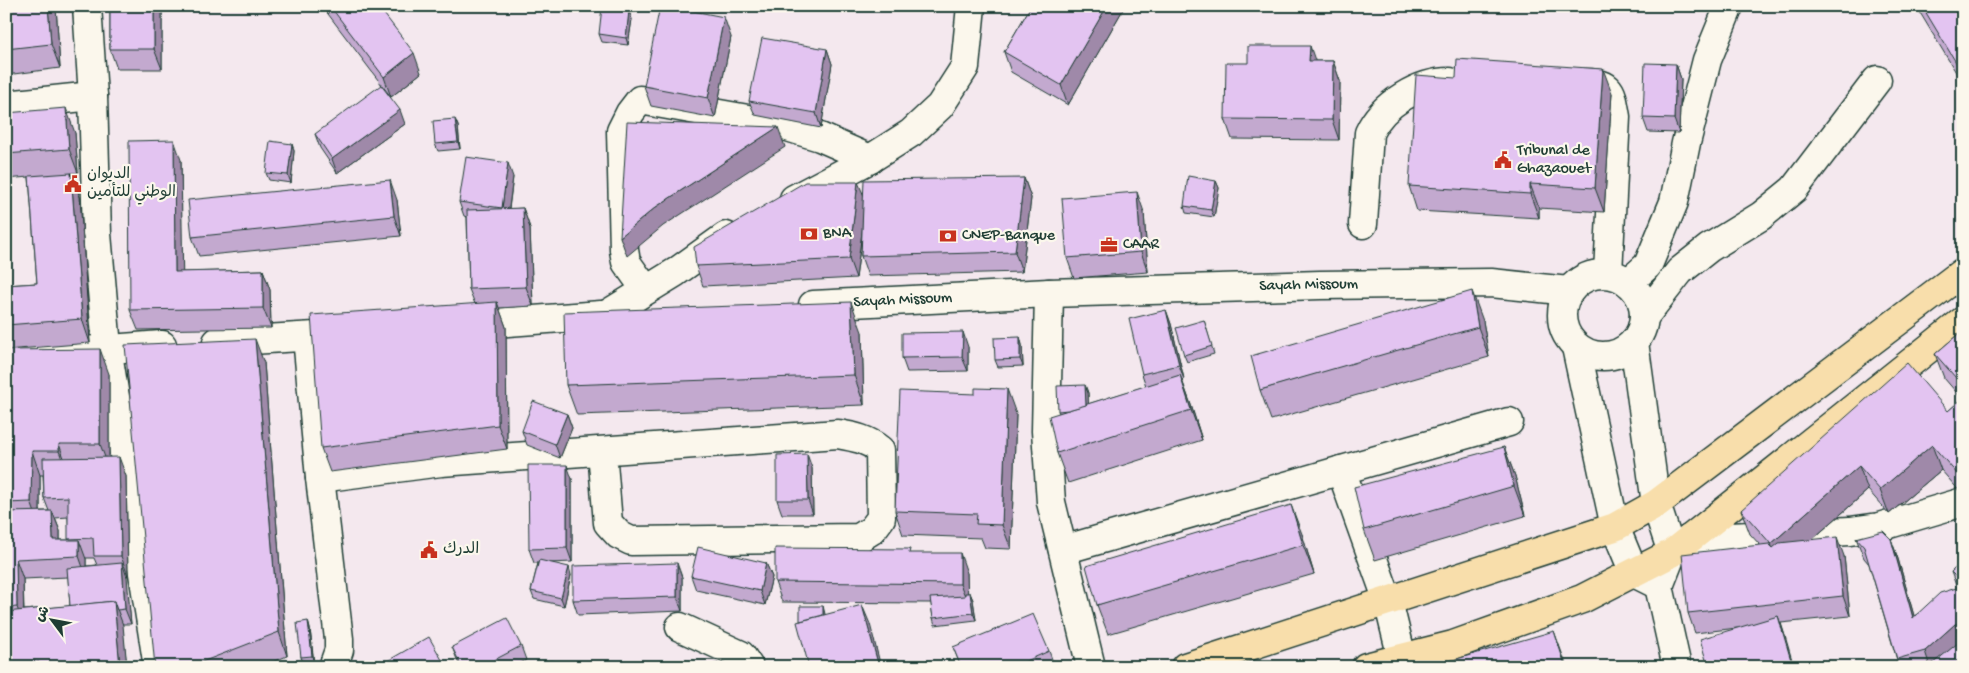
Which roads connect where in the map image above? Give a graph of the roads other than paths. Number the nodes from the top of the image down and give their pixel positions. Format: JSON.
{"nodes":[{"id":1,"x":87,"y":6,"type":"edge"},
{"id":2,"x":1729,"y":6,"type":"edge"},
{"id":3,"x":969,"y":7,"type":"edge"},
{"id":4,"x":1877,"y":80,"type":"dead end"},
{"id":5,"x":1479,"y":82,"type":"edge"},
{"id":6,"x":1558,"y":83,"type":"edge"},
{"id":7,"x":93,"y":96,"type":"junction"},
{"id":8,"x":6,"y":105,"type":"edge"},
{"id":9,"x":870,"y":159,"type":"junction"},
{"id":10,"x":776,"y":208,"type":"edge"},
{"id":11,"x":750,"y":222,"type":"edge"},
{"id":12,"x":1362,"y":224,"type":"dead end"},
{"id":13,"x":1963,"y":272,"type":"edge"},
{"id":14,"x":1619,"y":278,"type":"junction"},
{"id":15,"x":1569,"y":291,"type":"junction"},
{"id":16,"x":1049,"y":293,"type":"junction"},
{"id":17,"x":651,"y":301,"type":"junction"},
{"id":18,"x":793,"y":306,"type":"edge"},
{"id":19,"x":1644,"y":317,"type":"junction"},
{"id":20,"x":1963,"y":321,"type":"edge"},
{"id":21,"x":442,"y":327,"type":"edge"},
{"id":22,"x":374,"y":332,"type":"edge"},
{"id":23,"x":307,"y":337,"type":"junction"},
{"id":24,"x":1871,"y":341,"type":"junction"},
{"id":25,"x":1634,"y":342,"type":"junction"},
{"id":26,"x":1576,"y":347,"type":"junction"},
{"id":27,"x":107,"y":348,"type":"junction"},
{"id":28,"x":6,"y":357,"type":"edge"},
{"id":29,"x":1896,"y":374,"type":"junction"},
{"id":30,"x":1509,"y":422,"type":"dead end"},
{"id":31,"x":602,"y":451,"type":"junction"},
{"id":32,"x":1341,"y":470,"type":"junction"},
{"id":33,"x":320,"y":478,"type":"junction"},
{"id":34,"x":1963,"y":502,"type":"edge"},
{"id":35,"x":1656,"y":504,"type":"junction"},
{"id":36,"x":1616,"y":527,"type":"junction"},
{"id":37,"x":1680,"y":546,"type":"junction"},
{"id":38,"x":1063,"y":550,"type":"junction"},
{"id":39,"x":1634,"y":573,"type":"junction"},
{"id":40,"x":1659,"y":586,"type":"junction"},
{"id":41,"x":1388,"y":601,"type":"junction"},
{"id":42,"x":680,"y":627,"type":"dead end"},
{"id":43,"x":1402,"y":658,"type":"junction"},
{"id":44,"x":1192,"y":666,"type":"edge"},
{"id":45,"x":158,"y":667,"type":"edge"},
{"id":46,"x":333,"y":667,"type":"edge"},
{"id":47,"x":750,"y":667,"type":"edge"},
{"id":48,"x":1091,"y":667,"type":"edge"},
{"id":49,"x":1366,"y":667,"type":"edge"},
{"id":50,"x":1677,"y":667,"type":"edge"}],
"edges":[{"from":1,"to":7,"type":"street"},
{"from":2,"to":14,"type":"street"},
{"from":3,"to":9,"type":"street"},
{"from":4,"to":19,"type":"street"},
{"from":5,"to":12,"type":"street"},
{"from":6,"to":14,"type":"street"},
{"from":7,"to":8,"type":"street"},
{"from":7,"to":27,"type":"street"},
{"from":9,"to":10,"type":"street"},
{"from":9,"to":17,"type":"street"},
{"from":11,"to":17,"type":"street"},
{"from":13,"to":24,"type":"main road"},
{"from":14,"to":15,"type":"street"},
{"from":14,"to":19,"type":"street"},
{"from":15,"to":16,"type":"street","name":"Sayah Missoum"},
{"from":15,"to":26,"type":"street"},
{"from":16,"to":18,"type":"street","name":"Sayah Missoum"},
{"from":16,"to":38,"type":"street"},
{"from":17,"to":21,"type":"street"},
{"from":19,"to":25,"type":"street"},
{"from":20,"to":29,"type":"main road"},
{"from":22,"to":23,"type":"street"},
{"from":23,"to":27,"type":"street"},
{"from":23,"to":33,"type":"street"},
{"from":24,"to":29,"type":"main road"},
{"from":24,"to":35,"type":"main road"},
{"from":25,"to":26,"type":"street"},
{"from":25,"to":35,"type":"street"},
{"from":26,"to":36,"type":"street"},
{"from":27,"to":28,"type":"street"},
{"from":27,"to":45,"type":"street"},
{"from":29,"to":37,"type":"main road"},
{"from":30,"to":32,"type":"street"},
{"from":31,"to":31,"type":"street"},
{"from":31,"to":33,"type":"street"},
{"from":32,"to":38,"type":"street"},
{"from":32,"to":41,"type":"street"},
{"from":33,"to":46,"type":"street"},
{"from":34,"to":37,"type":"street"},
{"from":35,"to":36,"type":"main road"},
{"from":35,"to":37,"type":"street"},
{"from":36,"to":39,"type":"street"},
{"from":36,"to":41,"type":"main road"},
{"from":37,"to":39,"type":"main road"},
{"from":37,"to":40,"type":"street"},
{"from":38,"to":48,"type":"street"},
{"from":39,"to":40,"type":"street"},
{"from":39,"to":43,"type":"main road"},
{"from":40,"to":50,"type":"street"},
{"from":41,"to":43,"type":"street"},
{"from":41,"to":44,"type":"main road"},
{"from":42,"to":47,"type":"street"},
{"from":43,"to":49,"type":"main road"}]}
